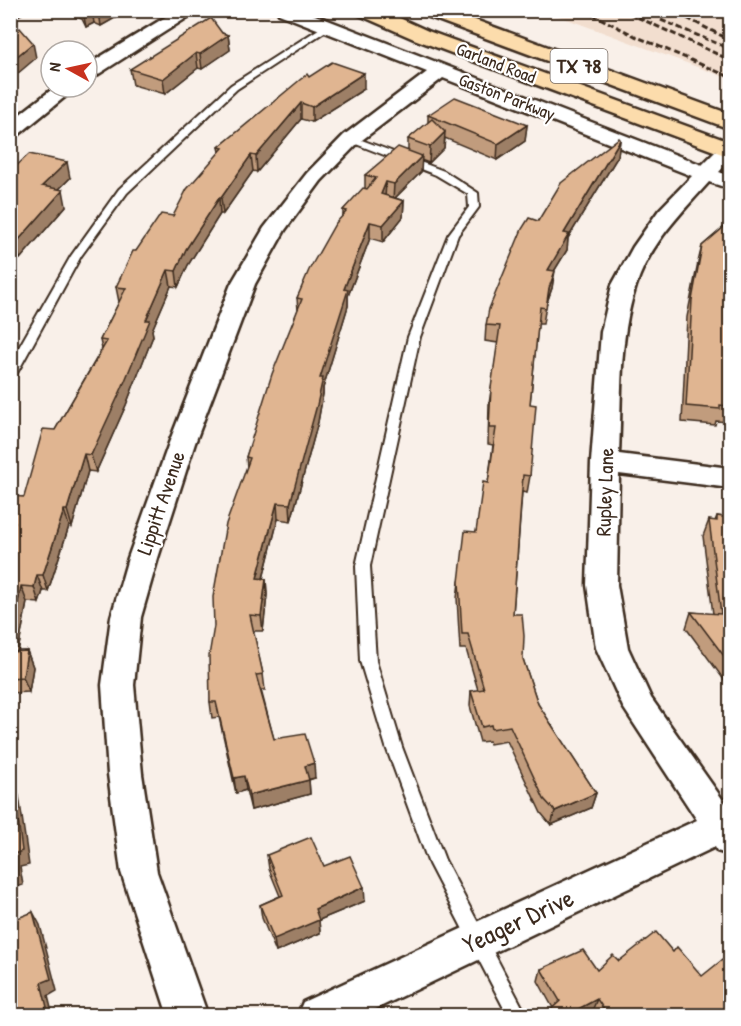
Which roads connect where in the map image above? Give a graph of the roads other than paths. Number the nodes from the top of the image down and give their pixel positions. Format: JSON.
{"nodes":[{"id":1,"x":22,"y":10,"type":"edge"},
{"id":2,"x":191,"y":10,"type":"edge"},
{"id":3,"x":285,"y":10,"type":"edge"},
{"id":4,"x":364,"y":10,"type":"edge"},
{"id":5,"x":428,"y":10,"type":"edge"},
{"id":6,"x":10,"y":18,"type":"edge"},
{"id":7,"x":328,"y":27,"type":"junction"},
{"id":8,"x":99,"y":65,"type":"edge"},
{"id":9,"x":440,"y":71,"type":"junction"},
{"id":10,"x":53,"y":99,"type":"edge"},
{"id":11,"x":730,"y":122,"type":"edge"},
{"id":12,"x":10,"y":132,"type":"edge"},
{"id":13,"x":351,"y":139,"type":"junction"},
{"id":14,"x":730,"y":149,"type":"edge"},
{"id":15,"x":719,"y":178,"type":"edge"},
{"id":16,"x":10,"y":375,"type":"edge"},
{"id":17,"x":605,"y":462,"type":"junction"},
{"id":18,"x":730,"y":478,"type":"edge"},
{"id":19,"x":725,"y":833,"type":"edge"},
{"id":20,"x":477,"y":940,"type":"junction"},
{"id":21,"x":188,"y":1016,"type":"edge"},
{"id":22,"x":316,"y":1016,"type":"edge"},
{"id":23,"x":518,"y":1016,"type":"edge"}],
"edges":[{"from":1,"to":6,"type":"lane"},
{"from":2,"to":8,"type":"street"},
{"from":3,"to":7,"type":"street","name":"Gaston Parkway"},
{"from":4,"to":14,"type":"main road","name":"Garland Road","number":"TX 78"},
{"from":5,"to":11,"type":"main road","name":"Garland Road","number":"TX 78"},
{"from":7,"to":9,"type":"street","name":"Gaston Parkway"},
{"from":7,"to":16,"type":"lane"},
{"from":9,"to":13,"type":"street","name":"Lippitt Avenue"},
{"from":9,"to":15,"type":"street","name":"Gaston Parkway"},
{"from":10,"to":12,"type":"street"},
{"from":13,"to":20,"type":"lane"},
{"from":13,"to":21,"type":"street","name":"Lippitt Avenue"},
{"from":14,"to":15,"type":"street","name":"Rupley Lane"},
{"from":15,"to":17,"type":"street","name":"Rupley Lane"},
{"from":17,"to":18,"type":"street"},
{"from":17,"to":19,"type":"street","name":"Rupley Lane"},
{"from":19,"to":20,"type":"street","name":"Yeager Drive"},
{"from":20,"to":22,"type":"street","name":"Yeager Drive"},
{"from":20,"to":23,"type":"lane"}]}
